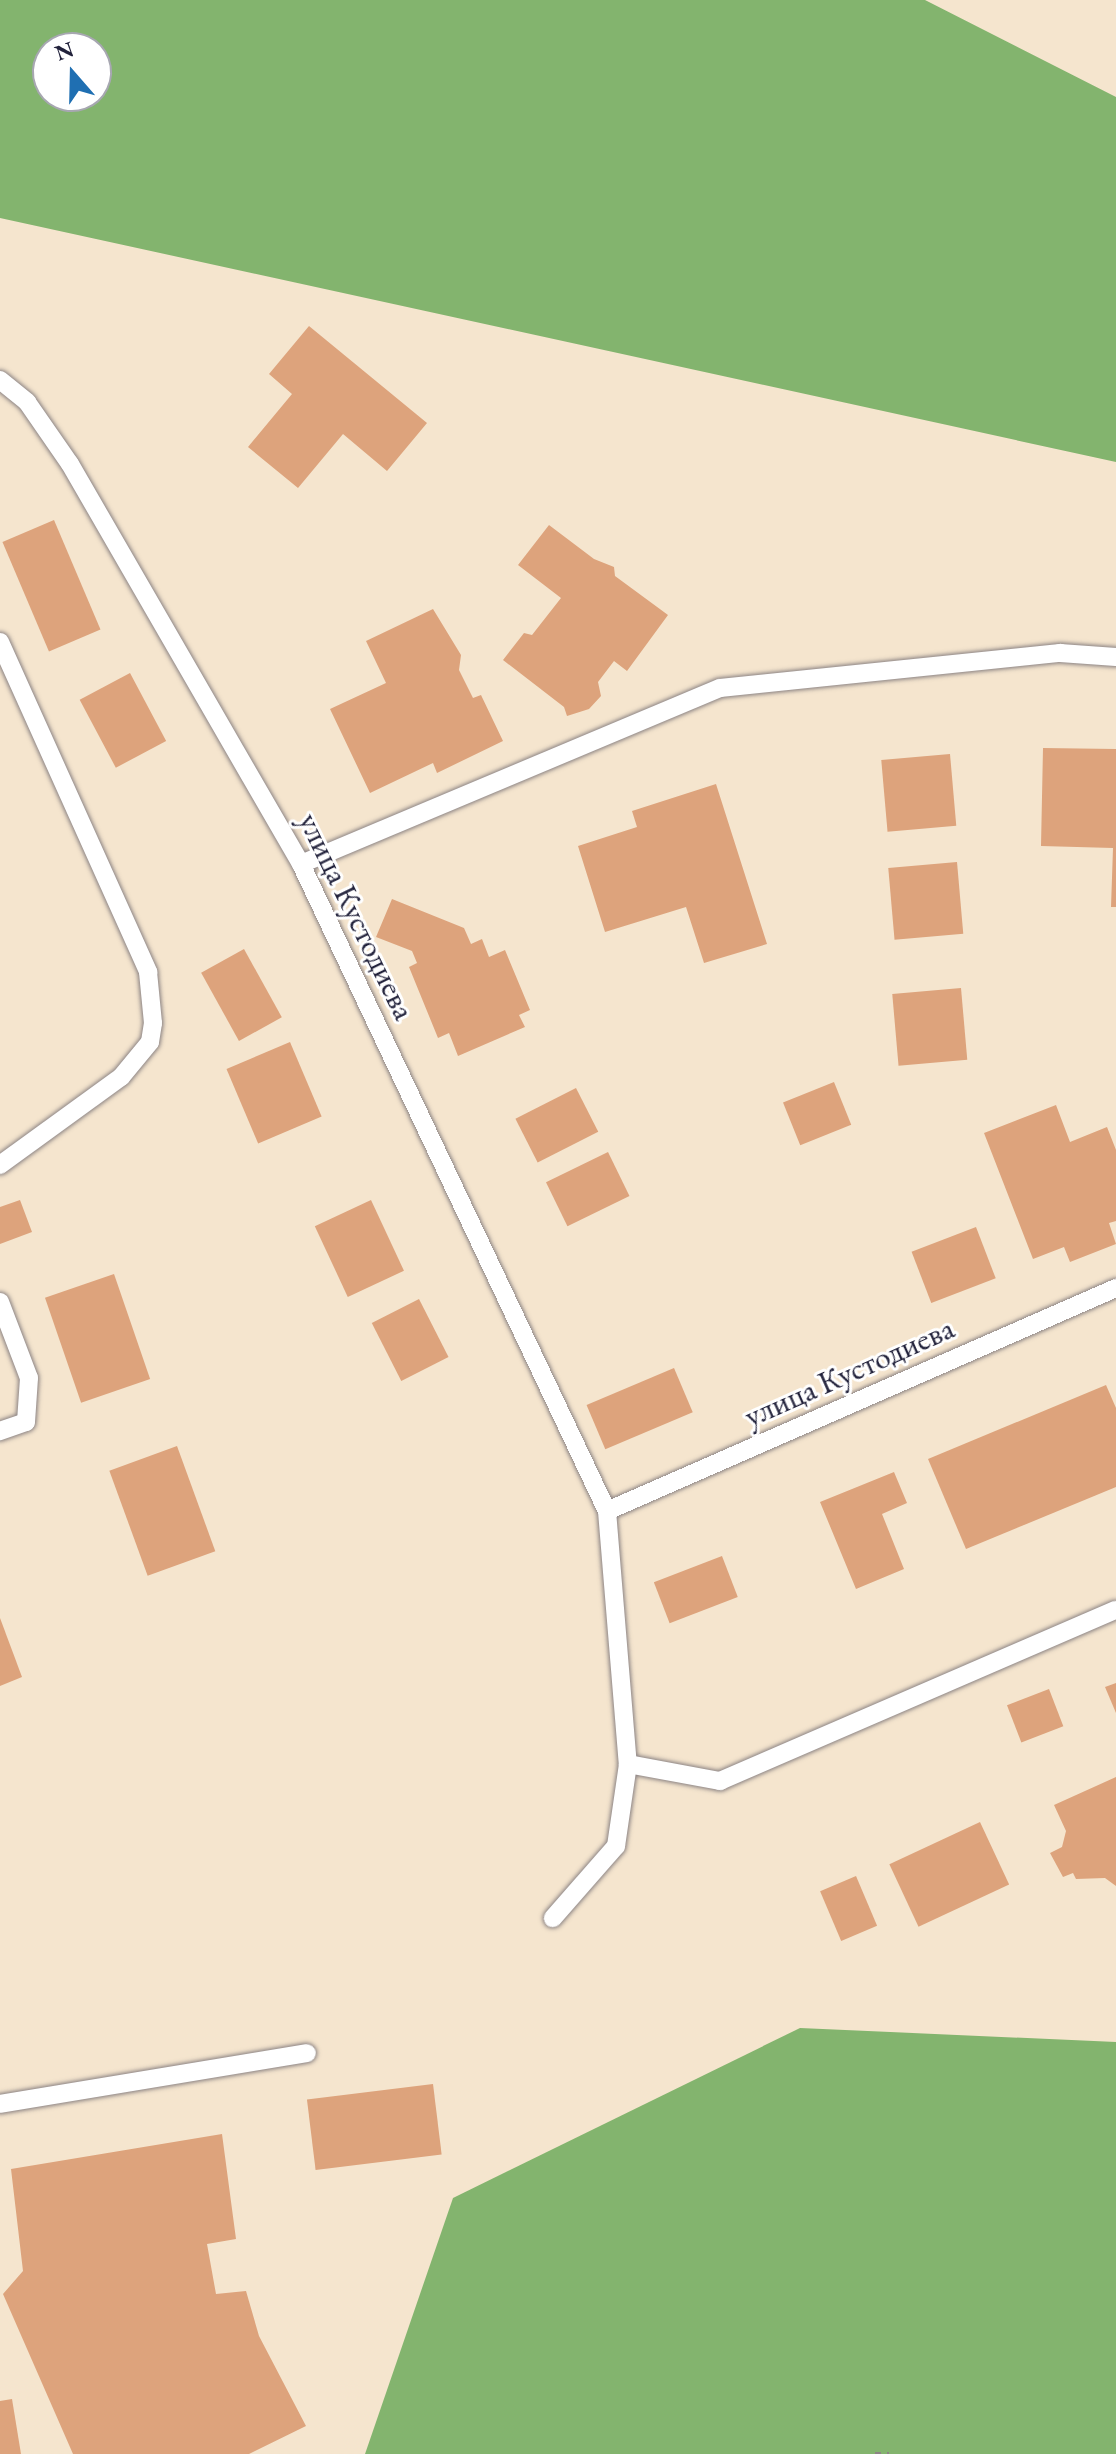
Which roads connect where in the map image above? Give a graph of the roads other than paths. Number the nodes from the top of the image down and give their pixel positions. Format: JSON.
{"nodes":[{"id":1,"x":0,"y":380,"type":"edge"},
{"id":2,"x":0,"y":642,"type":"edge"},
{"id":3,"x":1116,"y":657,"type":"edge"},
{"id":4,"x":301,"y":864,"type":"junction"},
{"id":5,"x":0,"y":1165,"type":"edge"},
{"id":6,"x":1116,"y":1288,"type":"edge"},
{"id":7,"x":0,"y":1302,"type":"edge"},
{"id":8,"x":0,"y":1431,"type":"edge"},
{"id":9,"x":607,"y":1511,"type":"junction"},
{"id":10,"x":1116,"y":1610,"type":"edge"},
{"id":11,"x":628,"y":1764,"type":"junction"},
{"id":12,"x":553,"y":1918,"type":"dead end"},
{"id":13,"x":307,"y":2053,"type":"dead end"},
{"id":14,"x":0,"y":2104,"type":"edge"}],
"edges":[{"from":1,"to":4,"type":"lane","name":"улица Кустодиева"},
{"from":2,"to":5,"type":"lane"},
{"from":3,"to":4,"type":"lane"},
{"from":4,"to":9,"type":"lane","name":"улица Кустодиева"},
{"from":6,"to":9,"type":"lane","name":"улица Кустодиева"},
{"from":7,"to":8,"type":"lane"},
{"from":9,"to":11,"type":"lane","name":"улица Кустодиева"},
{"from":10,"to":11,"type":"lane"},
{"from":11,"to":12,"type":"lane","name":"улица Кустодиева"},
{"from":13,"to":14,"type":"lane"}]}
